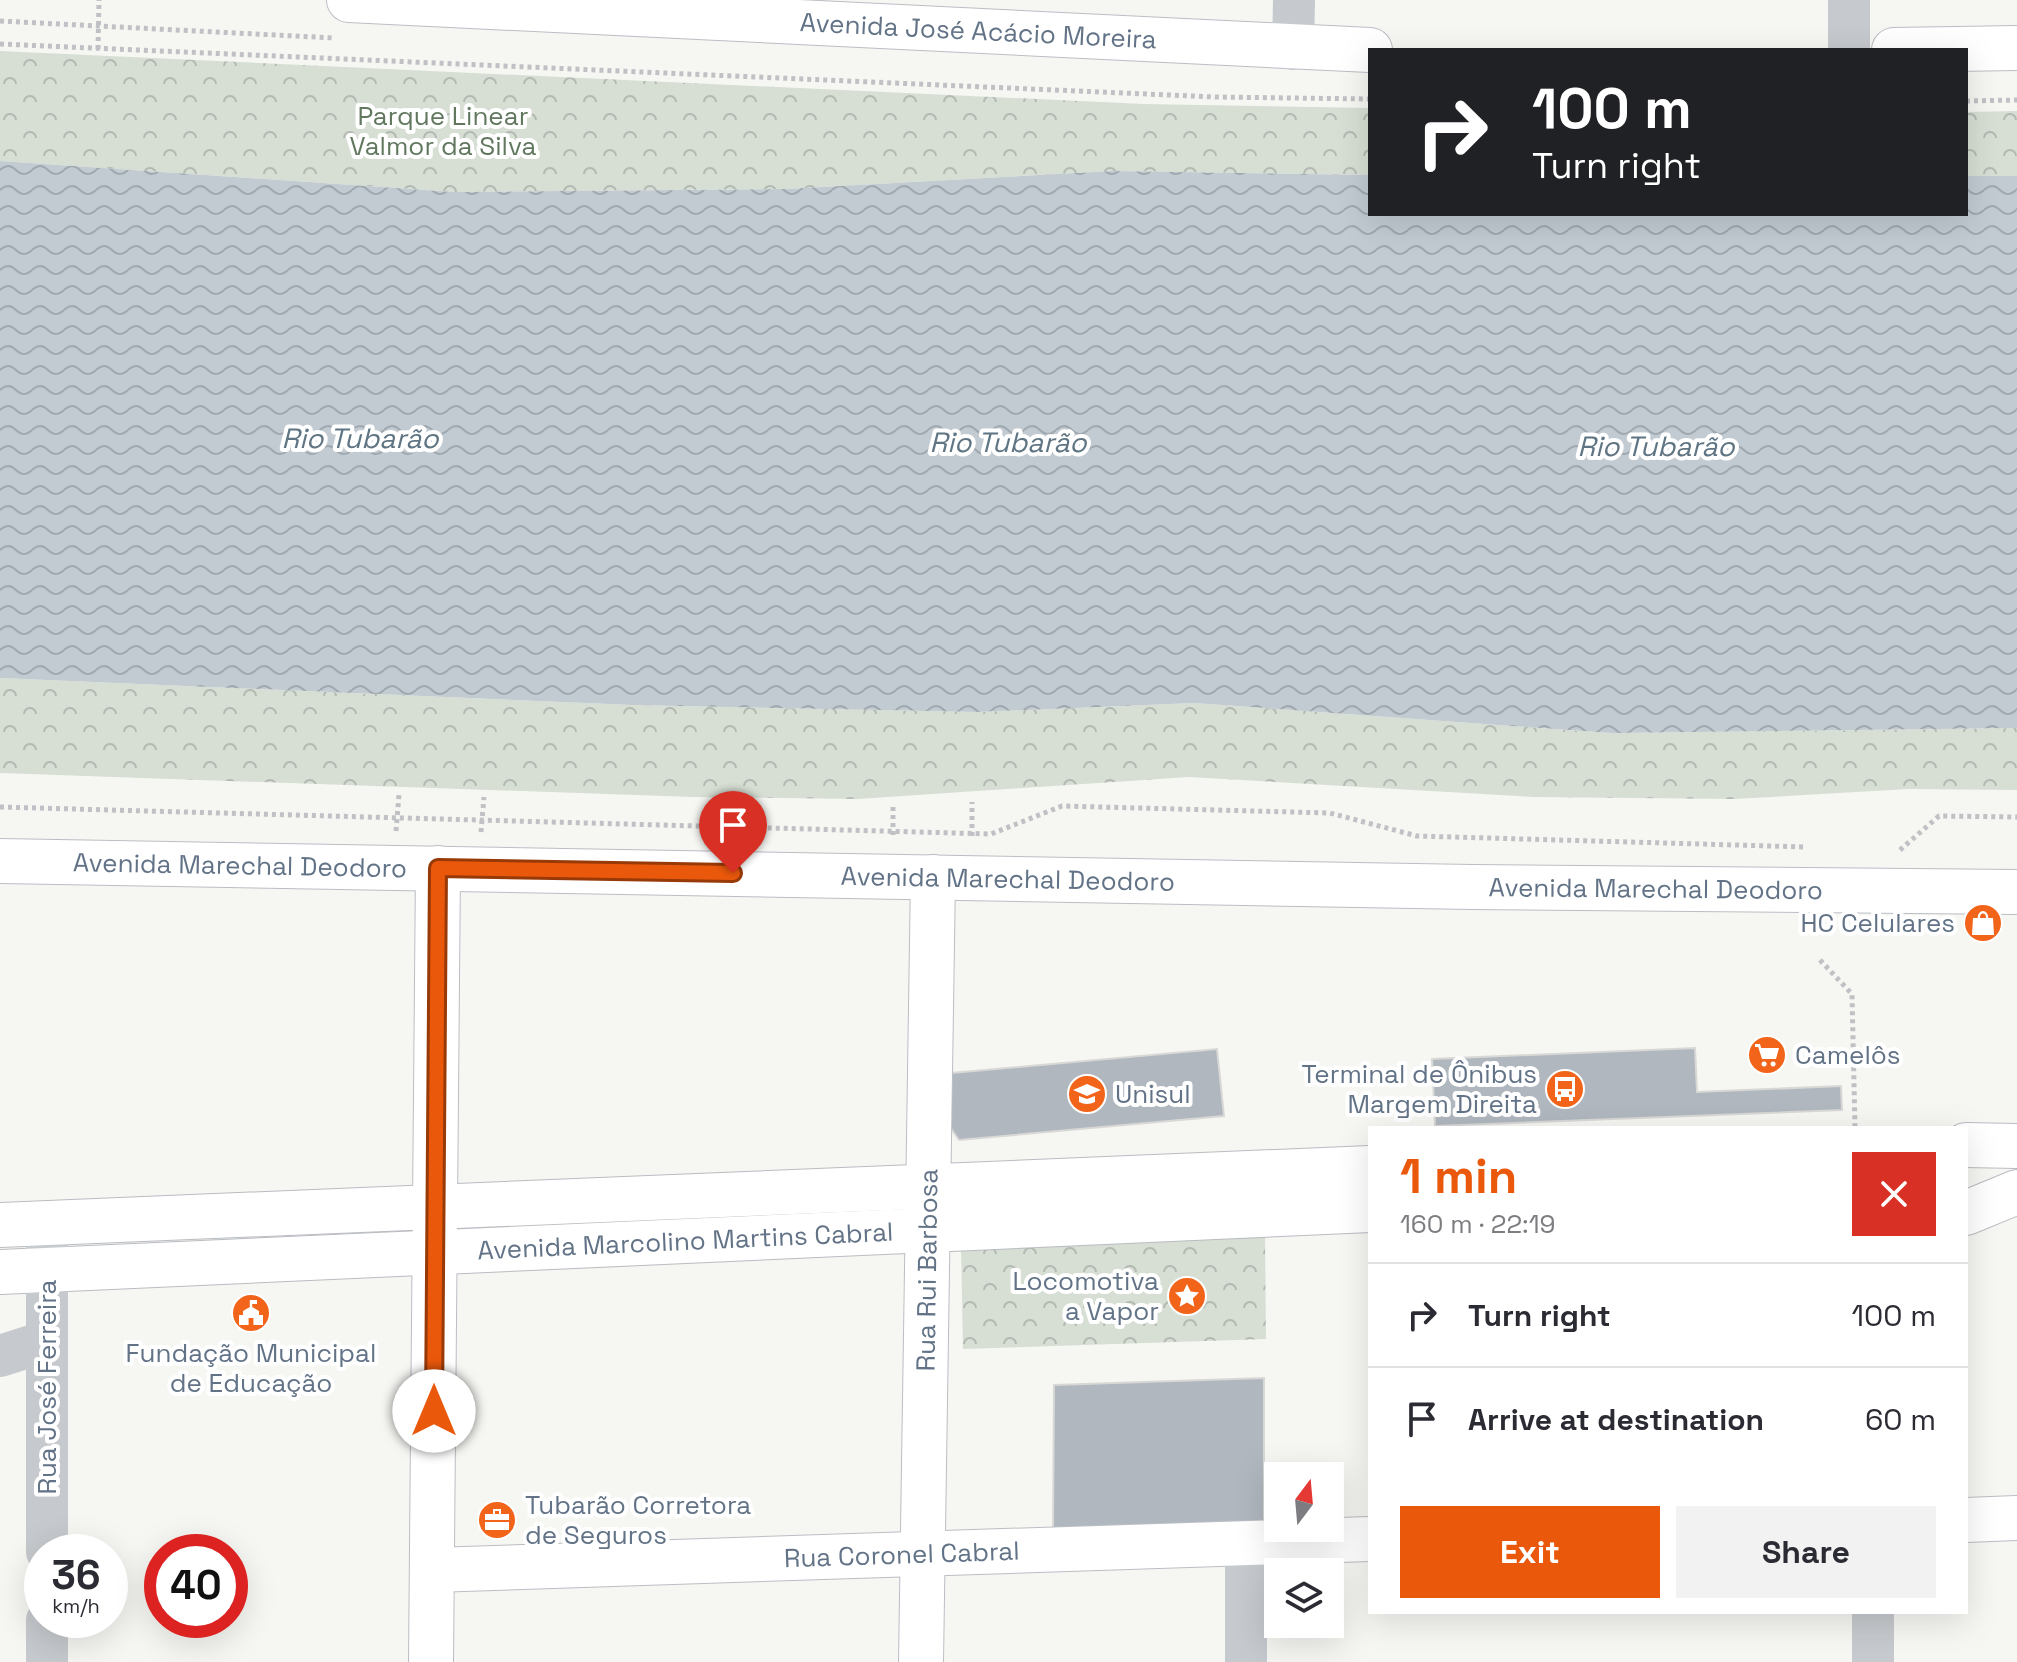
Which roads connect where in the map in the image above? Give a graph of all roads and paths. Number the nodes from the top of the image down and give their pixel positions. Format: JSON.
{"nodes":[{"id":1,"x":99,"y":0,"type":"edge"},
{"id":2,"x":349,"y":0,"type":"edge"},
{"id":3,"x":1294,"y":0,"type":"edge"},
{"id":4,"x":1849,"y":0,"type":"edge"},
{"id":5,"x":0,"y":44,"type":"edge"},
{"id":6,"x":1849,"y":48,"type":"edge"},
{"id":7,"x":2017,"y":48,"type":"edge"},
{"id":8,"x":98,"y":49,"type":"junction"},
{"id":9,"x":1293,"y":49,"type":"junction"},
{"id":10,"x":1968,"y":49,"type":"edge"},
{"id":11,"x":1368,"y":50,"type":"edge"},
{"id":12,"x":1368,"y":99,"type":"edge"},
{"id":13,"x":2017,"y":100,"type":"edge"},
{"id":14,"x":1968,"y":101,"type":"edge"},
{"id":15,"x":0,"y":807,"type":"edge"},
{"id":16,"x":2017,"y":817,"type":"edge"},
{"id":17,"x":1810,"y":847,"type":"dead end"},
{"id":18,"x":1887,"y":850,"type":"dead end"},
{"id":19,"x":0,"y":861,"type":"edge"},
{"id":20,"x":438,"y":868,"type":"junction"},
{"id":21,"x":933,"y":877,"type":"junction"},
{"id":22,"x":2017,"y":892,"type":"edge"},
{"id":23,"x":1820,"y":960,"type":"dead end"},
{"id":24,"x":1855,"y":1126,"type":"edge"},
{"id":25,"x":1968,"y":1145,"type":"edge"},
{"id":26,"x":2017,"y":1146,"type":"edge"},
{"id":27,"x":1368,"y":1168,"type":"edge"},
{"id":28,"x":929,"y":1186,"type":"junction"},
{"id":29,"x":2017,"y":1192,"type":"edge"},
{"id":30,"x":435,"y":1207,"type":"junction"},
{"id":31,"x":1368,"y":1210,"type":"edge"},
{"id":32,"x":1968,"y":1212,"type":"edge"},
{"id":33,"x":47,"y":1223,"type":"junction"},
{"id":34,"x":0,"y":1225,"type":"edge"},
{"id":35,"x":928,"y":1229,"type":"junction"},
{"id":36,"x":435,"y":1252,"type":"junction"},
{"id":37,"x":47,"y":1270,"type":"junction"},
{"id":38,"x":0,"y":1272,"type":"edge"},
{"id":39,"x":47,"y":1341,"type":"junction"},
{"id":40,"x":0,"y":1356,"type":"edge"},
{"id":41,"x":2017,"y":1518,"type":"edge"},
{"id":42,"x":1968,"y":1520,"type":"edge"},
{"id":43,"x":47,"y":1534,"type":"edge"},
{"id":44,"x":1368,"y":1539,"type":"edge"},
{"id":45,"x":1246,"y":1543,"type":"junction"},
{"id":46,"x":923,"y":1553,"type":"junction"},
{"id":47,"x":432,"y":1570,"type":"junction"},
{"id":48,"x":1873,"y":1614,"type":"edge"},
{"id":49,"x":47,"y":1638,"type":"edge"},
{"id":50,"x":47,"y":1662,"type":"edge"},
{"id":51,"x":431,"y":1662,"type":"edge"},
{"id":52,"x":921,"y":1662,"type":"edge"},
{"id":53,"x":1246,"y":1662,"type":"edge"},
{"id":54,"x":1873,"y":1662,"type":"edge"}],
"edges":[{"from":1,"to":8,"type":"path"},
{"from":2,"to":9,"type":"main road","name":"Avenida José Acácio Moreira"},
{"from":3,"to":9,"type":"street"},
{"from":4,"to":6,"type":"street"},
{"from":5,"to":8,"type":"path"},
{"from":7,"to":10,"type":"main road"},
{"from":8,"to":12,"type":"path"},
{"from":9,"to":11,"type":"main road","name":"Avenida José Acácio Moreira"},
{"from":13,"to":14,"type":"path"},
{"from":15,"to":17,"type":"path"},
{"from":16,"to":18,"type":"path"},
{"from":19,"to":20,"type":"main road","name":"Avenida Marechal Deodoro"},
{"from":20,"to":21,"type":"main road","name":"Avenida Marechal Deodoro"},
{"from":20,"to":30,"type":"main road"},
{"from":21,"to":22,"type":"main road","name":"Avenida Marechal Deodoro"},
{"from":21,"to":28,"type":"main road","name":"Rua Rui Barbosa"},
{"from":23,"to":24,"type":"path"},
{"from":25,"to":26,"type":"main road"},
{"from":27,"to":28,"type":"main road","name":"Avenida Marcolino Martins Cabral"},
{"from":28,"to":30,"type":"main road","name":"Avenida Marcolino Martins Cabral"},
{"from":28,"to":35,"type":"main road","name":"Rua Rui Barbosa"},
{"from":29,"to":32,"type":"main road"},
{"from":30,"to":33,"type":"main road","name":"Avenida Marcolino Martins Cabral"},
{"from":30,"to":36,"type":"main road"},
{"from":31,"to":35,"type":"main road","name":"Avenida Marcolino Martins Cabral"},
{"from":33,"to":34,"type":"main road","name":"Avenida Marcolino Martins Cabral"},
{"from":33,"to":37,"type":"street","name":"Rua José Ferreira"},
{"from":35,"to":36,"type":"main road","name":"Avenida Marcolino Martins Cabral"},
{"from":35,"to":46,"type":"main road","name":"Rua Rui Barbosa"},
{"from":36,"to":37,"type":"main road","name":"Avenida Marcolino Martins Cabral"},
{"from":36,"to":47,"type":"main road"},
{"from":37,"to":38,"type":"main road","name":"Avenida Marcolino Martins Cabral"},
{"from":37,"to":39,"type":"street","name":"Rua José Ferreira"},
{"from":39,"to":40,"type":"street"},
{"from":39,"to":43,"type":"street","name":"Rua José Ferreira"},
{"from":41,"to":42,"type":"main road"},
{"from":44,"to":45,"type":"main road","name":"Rua Coronel Cabral"},
{"from":45,"to":46,"type":"main road","name":"Rua Coronel Cabral"},
{"from":45,"to":53,"type":"street"},
{"from":46,"to":47,"type":"main road","name":"Rua Coronel Cabral"},
{"from":46,"to":52,"type":"main road","name":"Rua Rui Barbosa"},
{"from":47,"to":51,"type":"main road"},
{"from":48,"to":54,"type":"street"},
{"from":49,"to":50,"type":"street"}]}
